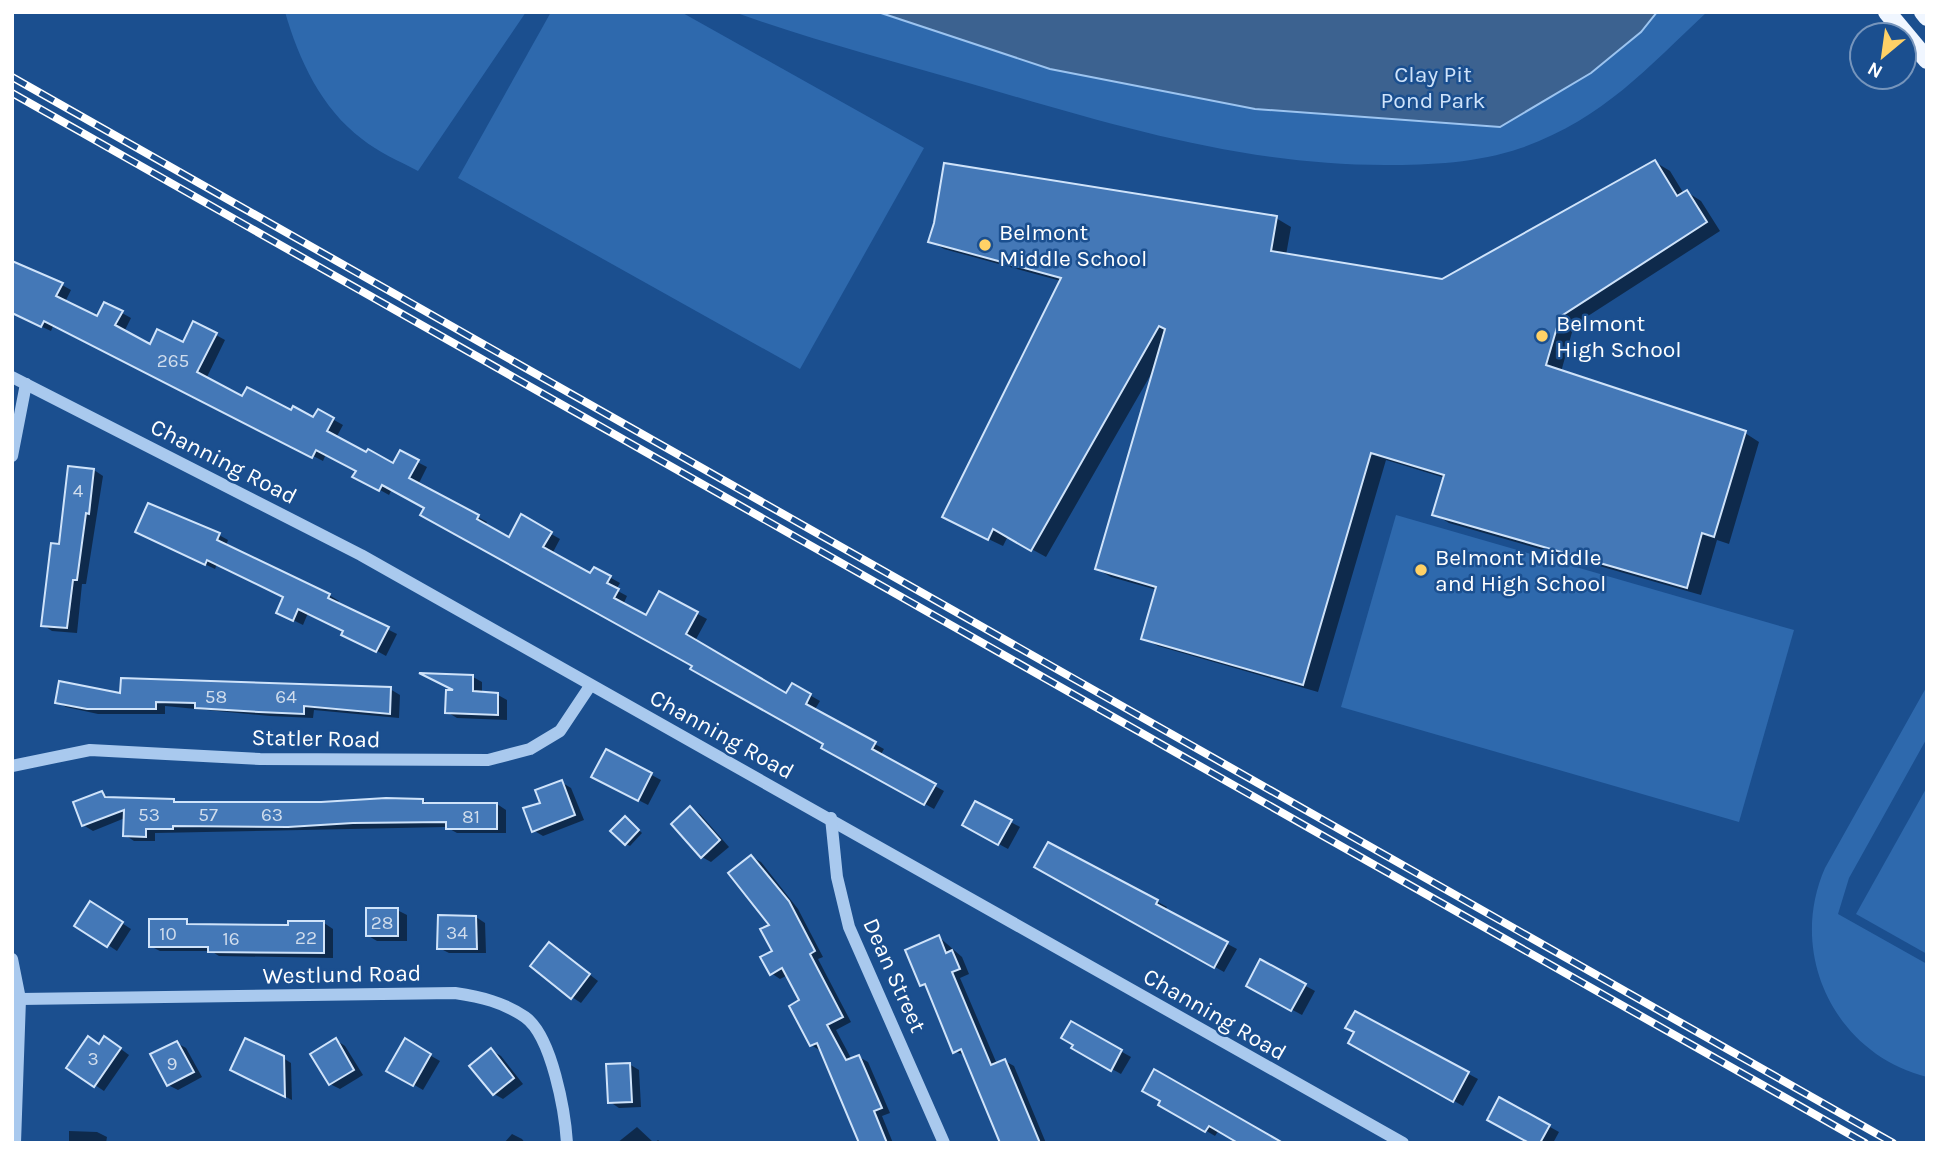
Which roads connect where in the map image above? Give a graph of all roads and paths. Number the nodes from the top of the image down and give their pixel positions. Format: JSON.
{"nodes":[{"id":1,"x":1886,"y":12,"type":"edge"},
{"id":2,"x":1923,"y":12,"type":"edge"},
{"id":3,"x":1927,"y":17,"type":"edge"},
{"id":4,"x":1927,"y":61,"type":"edge"},
{"id":5,"x":12,"y":377,"type":"edge"},
{"id":6,"x":26,"y":384,"type":"junction"},
{"id":7,"x":12,"y":456,"type":"edge"},
{"id":8,"x":590,"y":685,"type":"junction"},
{"id":9,"x":12,"y":766,"type":"edge"},
{"id":10,"x":831,"y":818,"type":"junction"},
{"id":11,"x":12,"y":959,"type":"edge"},
{"id":12,"x":20,"y":999,"type":"junction"},
{"id":13,"x":15,"y":1143,"type":"edge"},
{"id":14,"x":566,"y":1143,"type":"edge"},
{"id":15,"x":944,"y":1143,"type":"edge"},
{"id":16,"x":1403,"y":1143,"type":"edge"}],
"edges":[{"from":1,"to":4,"type":"main road"},
{"from":2,"to":3,"type":"main road"},
{"from":5,"to":6,"type":"street","name":"Channing Road"},
{"from":6,"to":7,"type":"street"},
{"from":6,"to":8,"type":"street","name":"Channing Road"},
{"from":8,"to":9,"type":"street","name":"Statler Road"},
{"from":8,"to":10,"type":"street","name":"Channing Road"},
{"from":10,"to":15,"type":"street","name":"Dean Street"},
{"from":10,"to":16,"type":"street","name":"Channing Road"},
{"from":11,"to":12,"type":"street"},
{"from":12,"to":13,"type":"street"},
{"from":12,"to":14,"type":"street","name":"Westlund Road"}]}
